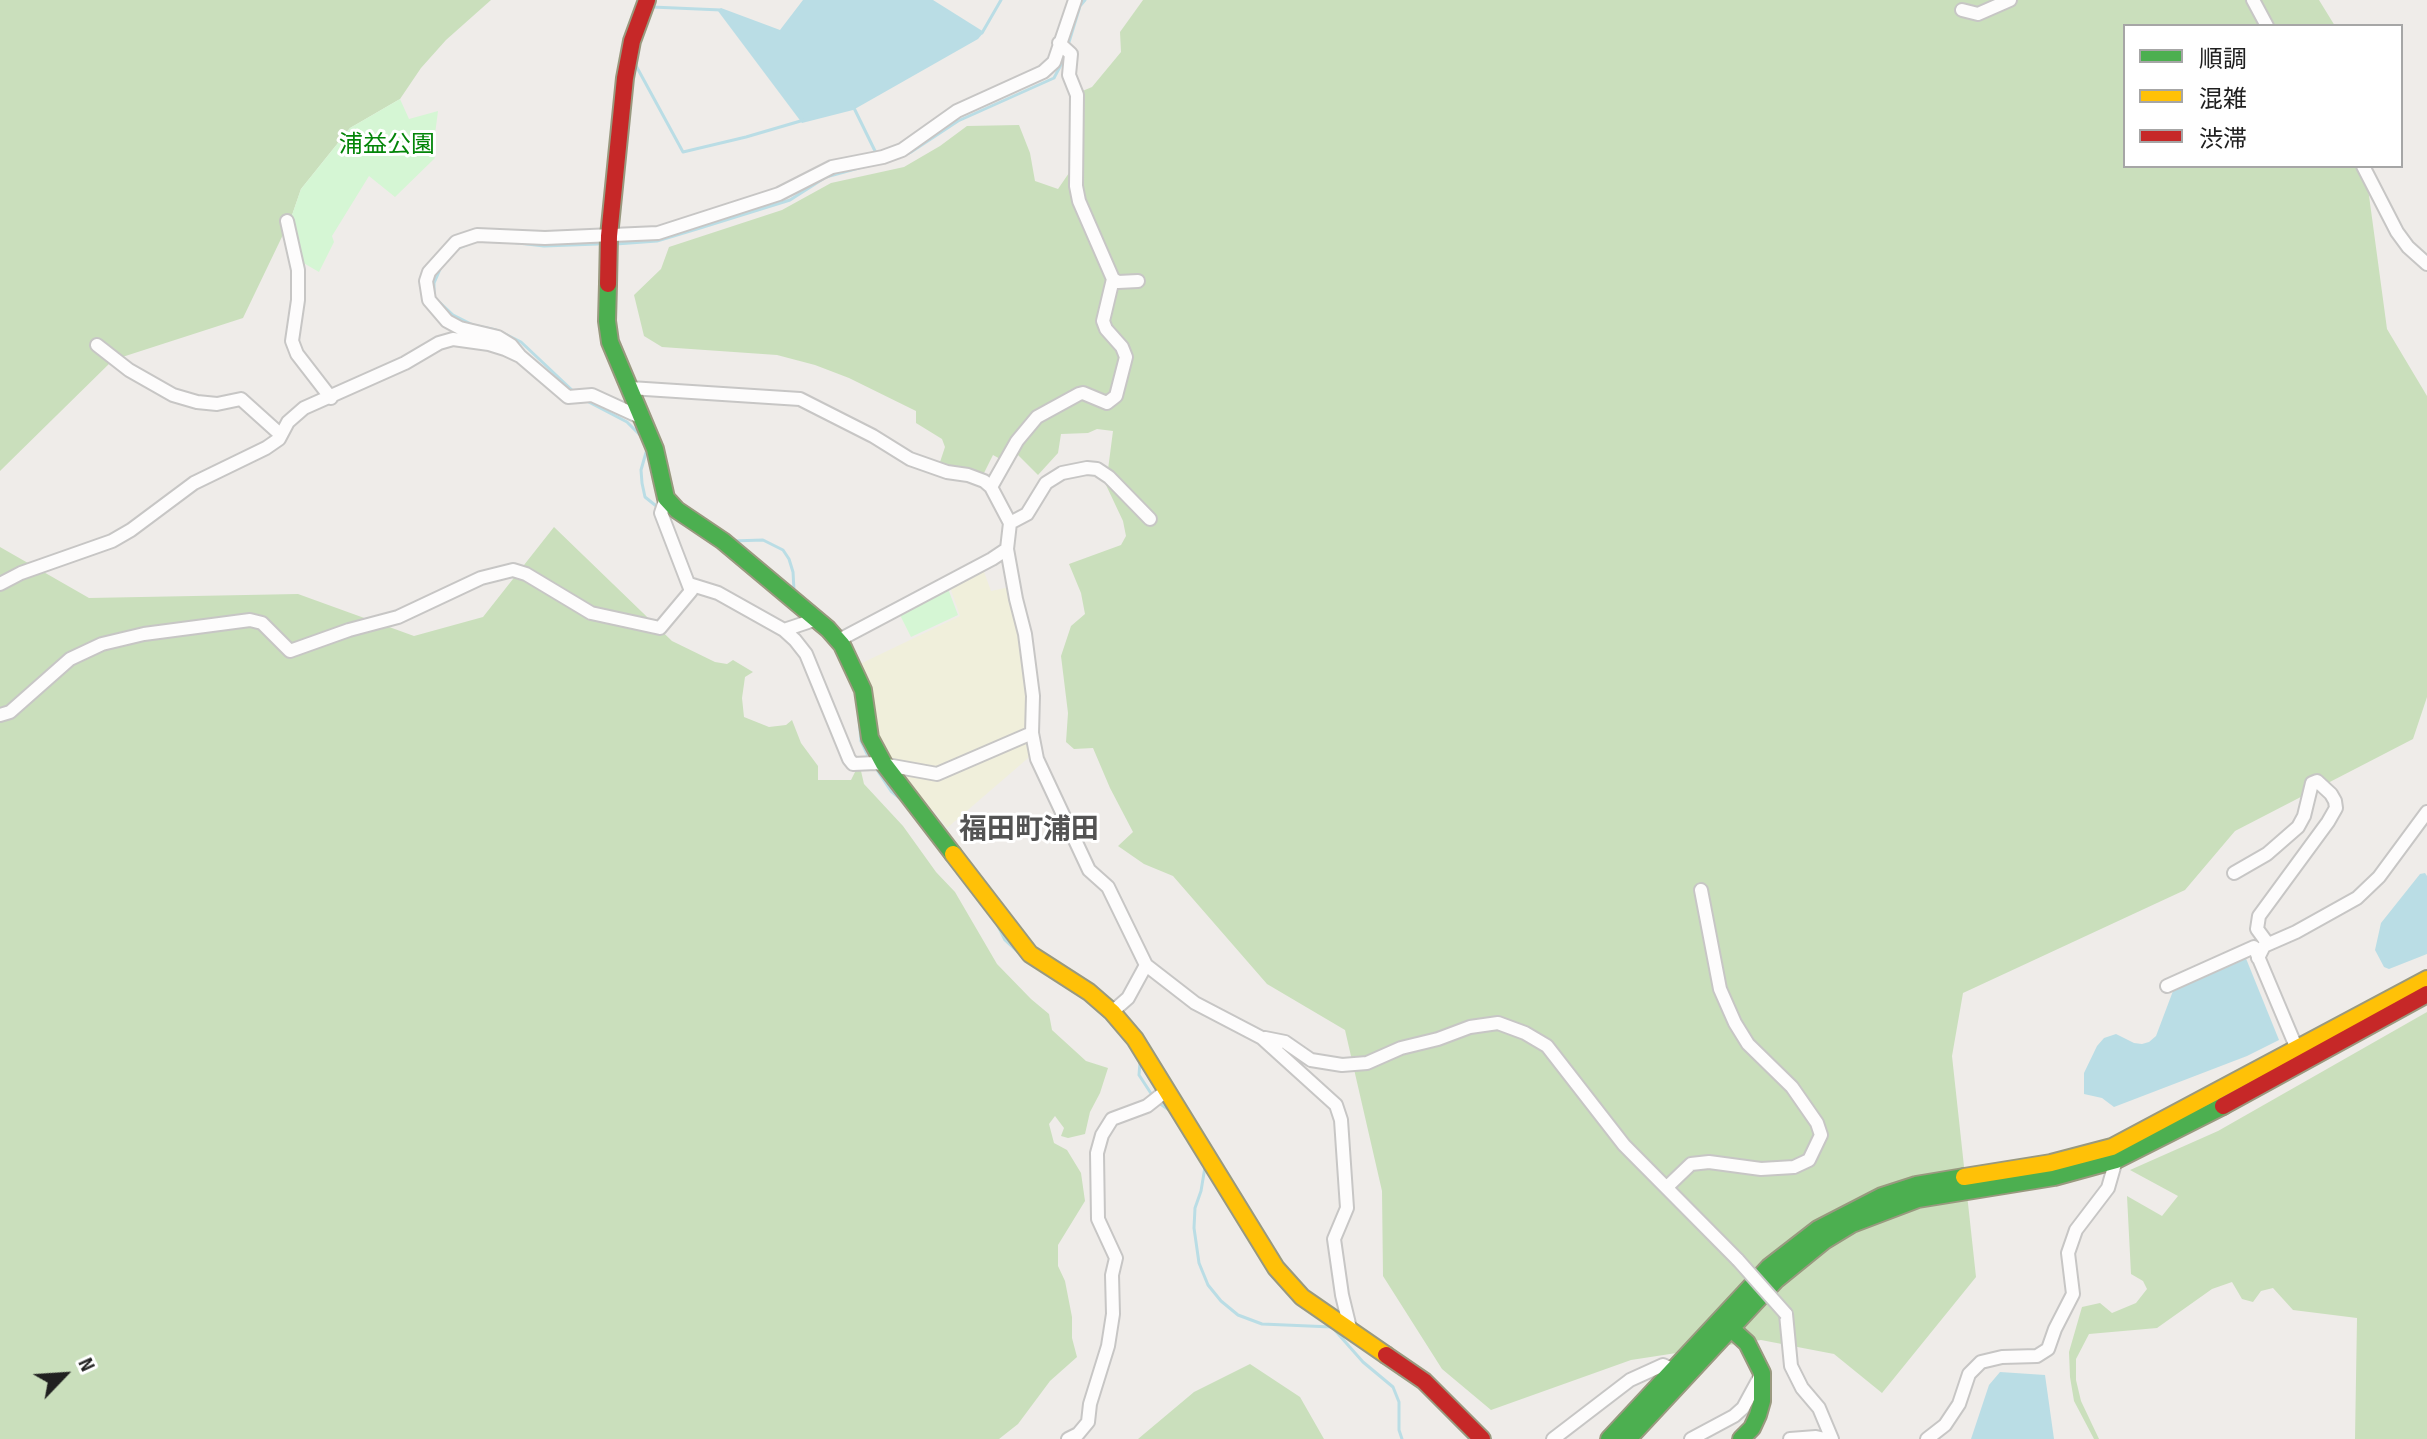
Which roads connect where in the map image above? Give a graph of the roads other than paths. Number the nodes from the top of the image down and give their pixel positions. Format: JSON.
{"nodes":[{"id":1,"x":647,"y":0,"type":"edge"},
{"id":2,"x":1075,"y":0,"type":"edge"},
{"id":3,"x":2010,"y":0,"type":"edge"},
{"id":4,"x":2253,"y":0,"type":"edge"},
{"id":5,"x":1962,"y":10,"type":"dead end"},
{"id":6,"x":2266,"y":24,"type":"edge"},
{"id":7,"x":1059,"y":43,"type":"junction"},
{"id":8,"x":2364,"y":168,"type":"edge"},
{"id":9,"x":287,"y":221,"type":"dead end"},
{"id":10,"x":609,"y":236,"type":"junction"},
{"id":11,"x":2427,"y":264,"type":"edge"},
{"id":12,"x":1113,"y":279,"type":"junction"},
{"id":13,"x":1138,"y":281,"type":"dead end"},
{"id":14,"x":97,"y":345,"type":"dead end"},
{"id":15,"x":520,"y":356,"type":"junction"},
{"id":16,"x":630,"y":388,"type":"junction"},
{"id":17,"x":331,"y":398,"type":"junction"},
{"id":18,"x":640,"y":417,"type":"junction"},
{"id":19,"x":281,"y":435,"type":"junction"},
{"id":20,"x":991,"y":487,"type":"junction"},
{"id":21,"x":663,"y":506,"type":"junction"},
{"id":22,"x":1150,"y":519,"type":"dead end"},
{"id":23,"x":1010,"y":523,"type":"junction"},
{"id":24,"x":1007,"y":549,"type":"junction"},
{"id":25,"x":0,"y":584,"type":"edge"},
{"id":26,"x":689,"y":584,"type":"junction"},
{"id":27,"x":811,"y":621,"type":"junction"},
{"id":28,"x":784,"y":630,"type":"junction"},
{"id":29,"x":839,"y":640,"type":"junction"},
{"id":30,"x":0,"y":715,"type":"edge"},
{"id":31,"x":1032,"y":733,"type":"junction"},
{"id":32,"x":877,"y":764,"type":"junction"},
{"id":33,"x":2427,"y":812,"type":"edge"},
{"id":34,"x":2234,"y":873,"type":"dead end"},
{"id":35,"x":1701,"y":890,"type":"dead end"},
{"id":36,"x":2268,"y":944,"type":"junction"},
{"id":37,"x":2258,"y":958,"type":"junction"},
{"id":38,"x":1146,"y":965,"type":"junction"},
{"id":39,"x":2427,"y":979,"type":"edge"},
{"id":40,"x":2167,"y":986,"type":"dead end"},
{"id":41,"x":2427,"y":994,"type":"edge"},
{"id":42,"x":1112,"y":1012,"type":"junction"},
{"id":43,"x":1262,"y":1038,"type":"junction"},
{"id":44,"x":2297,"y":1049,"type":"junction"},
{"id":45,"x":1159,"y":1097,"type":"junction"},
{"id":46,"x":2114,"y":1154,"type":"junction"},
{"id":47,"x":1667,"y":1187,"type":"junction"},
{"id":48,"x":1726,"y":1324,"type":"junction"},
{"id":49,"x":1350,"y":1328,"type":"junction"},
{"id":50,"x":1672,"y":1369,"type":"junction"},
{"id":51,"x":1762,"y":1373,"type":"junction"},
{"id":52,"x":1068,"y":1439,"type":"edge"},
{"id":53,"x":1482,"y":1439,"type":"edge"},
{"id":54,"x":1553,"y":1439,"type":"edge"},
{"id":55,"x":1609,"y":1439,"type":"edge"},
{"id":56,"x":1628,"y":1439,"type":"edge"},
{"id":57,"x":1691,"y":1439,"type":"edge"},
{"id":58,"x":1741,"y":1439,"type":"edge"},
{"id":59,"x":1790,"y":1439,"type":"edge"},
{"id":60,"x":1825,"y":1439,"type":"edge"},
{"id":61,"x":1832,"y":1439,"type":"edge"},
{"id":62,"x":1927,"y":1439,"type":"edge"}],
"edges":[{"from":1,"to":10,"type":"street"},
{"from":2,"to":7,"type":"street"},
{"from":3,"to":5,"type":"street"},
{"from":4,"to":6,"type":"street"},
{"from":7,"to":10,"type":"street"},
{"from":7,"to":12,"type":"street"},
{"from":8,"to":11,"type":"street"},
{"from":9,"to":17,"type":"street"},
{"from":10,"to":15,"type":"street"},
{"from":10,"to":16,"type":"street"},
{"from":12,"to":13,"type":"street"},
{"from":12,"to":20,"type":"street"},
{"from":14,"to":19,"type":"street"},
{"from":15,"to":17,"type":"street"},
{"from":15,"to":18,"type":"street"},
{"from":16,"to":18,"type":"street"},
{"from":16,"to":20,"type":"street"},
{"from":17,"to":19,"type":"street"},
{"from":18,"to":21,"type":"street"},
{"from":19,"to":25,"type":"street"},
{"from":20,"to":23,"type":"street"},
{"from":21,"to":26,"type":"street"},
{"from":21,"to":27,"type":"street"},
{"from":22,"to":23,"type":"street"},
{"from":23,"to":24,"type":"street"},
{"from":24,"to":29,"type":"street"},
{"from":24,"to":31,"type":"street"},
{"from":26,"to":28,"type":"street"},
{"from":26,"to":30,"type":"street"},
{"from":27,"to":28,"type":"street"},
{"from":27,"to":29,"type":"street"},
{"from":28,"to":32,"type":"street"},
{"from":29,"to":32,"type":"street"},
{"from":31,"to":32,"type":"street"},
{"from":31,"to":38,"type":"street"},
{"from":32,"to":42,"type":"street"},
{"from":33,"to":36,"type":"street"},
{"from":34,"to":36,"type":"street"},
{"from":35,"to":47,"type":"street"},
{"from":36,"to":37,"type":"street"},
{"from":37,"to":40,"type":"street"},
{"from":37,"to":44,"type":"street"},
{"from":38,"to":42,"type":"street"},
{"from":38,"to":43,"type":"street"},
{"from":39,"to":44,"type":"street"},
{"from":41,"to":46,"type":"street"},
{"from":42,"to":45,"type":"street"},
{"from":43,"to":47,"type":"street"},
{"from":43,"to":49,"type":"street"},
{"from":44,"to":46,"type":"street"},
{"from":45,"to":49,"type":"street"},
{"from":45,"to":52,"type":"street"},
{"from":46,"to":48,"type":"street"},
{"from":46,"to":62,"type":"street"},
{"from":47,"to":61,"type":"street","bridge":true},
{"from":48,"to":50,"type":"street"},
{"from":48,"to":51,"type":"street"},
{"from":48,"to":56,"type":"street"},
{"from":49,"to":53,"type":"street"},
{"from":50,"to":54,"type":"street"},
{"from":50,"to":55,"type":"street"},
{"from":51,"to":57,"type":"street"},
{"from":51,"to":58,"type":"street"},
{"from":59,"to":60,"type":"street"}]}
